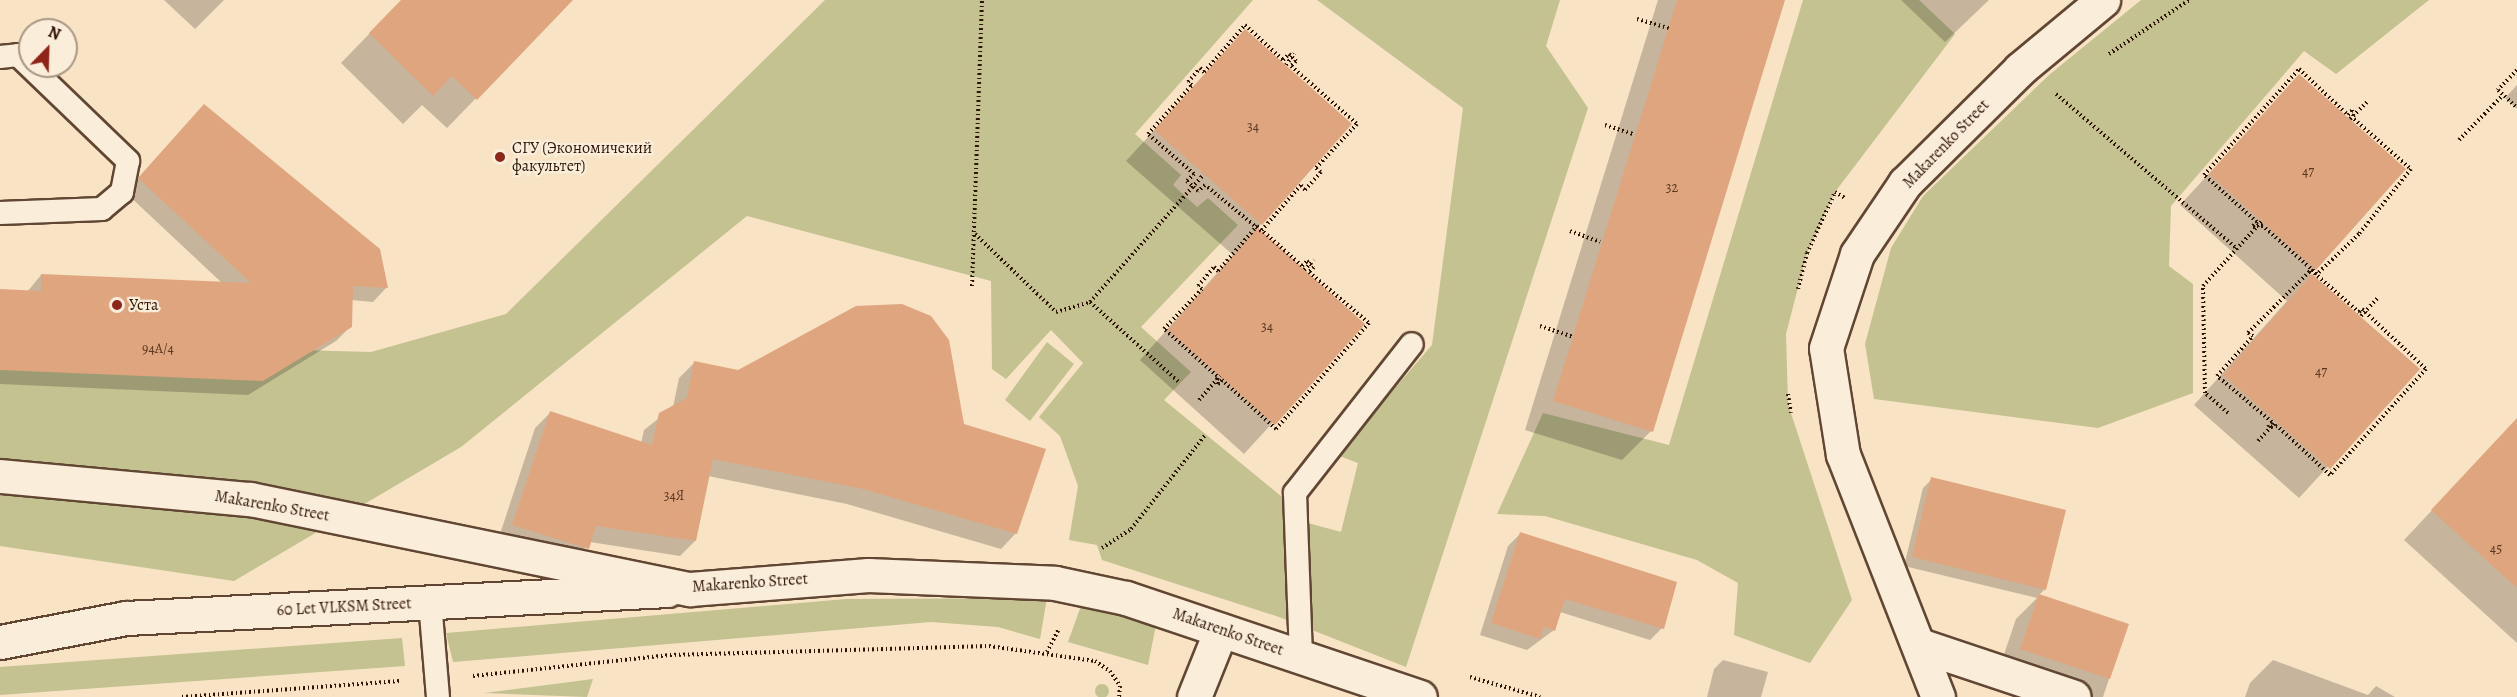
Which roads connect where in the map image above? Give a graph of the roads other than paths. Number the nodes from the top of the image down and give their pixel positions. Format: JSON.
{"nodes":[{"id":1,"x":2103,"y":0,"type":"edge"},
{"id":2,"x":0,"y":57,"type":"edge"},
{"id":3,"x":0,"y":213,"type":"edge"},
{"id":4,"x":1412,"y":344,"type":"dead end"},
{"id":5,"x":0,"y":476,"type":"edge"},
{"id":6,"x":690,"y":589,"type":"junction"},
{"id":7,"x":430,"y":602,"type":"junction"},
{"id":8,"x":1221,"y":630,"type":"junction"},
{"id":9,"x":0,"y":642,"type":"edge"},
{"id":10,"x":1919,"y":645,"type":"junction"},
{"id":11,"x":1300,"y":657,"type":"junction"},
{"id":12,"x":438,"y":697,"type":"edge"},
{"id":13,"x":1194,"y":697,"type":"edge"},
{"id":14,"x":1419,"y":697,"type":"edge"},
{"id":15,"x":1938,"y":697,"type":"edge"},
{"id":16,"x":2074,"y":697,"type":"edge"}],
"edges":[{"from":1,"to":10,"type":"street","name":"Makarenko Street"},
{"from":2,"to":3,"type":"lane"},
{"from":4,"to":11,"type":"lane"},
{"from":5,"to":6,"type":"street","name":"Makarenko Street"},
{"from":6,"to":7,"type":"street","name":"60 Let VLKSM Street"},
{"from":6,"to":8,"type":"street","name":"Makarenko Street"},
{"from":7,"to":9,"type":"street","name":"60 Let VLKSM Street"},
{"from":7,"to":12,"type":"lane"},
{"from":8,"to":11,"type":"street","name":"Makarenko Street"},
{"from":8,"to":13,"type":"street"},
{"from":10,"to":15,"type":"street","name":"Makarenko Street"},
{"from":10,"to":16,"type":"street"},
{"from":11,"to":14,"type":"street","name":"Makarenko Street"}]}
